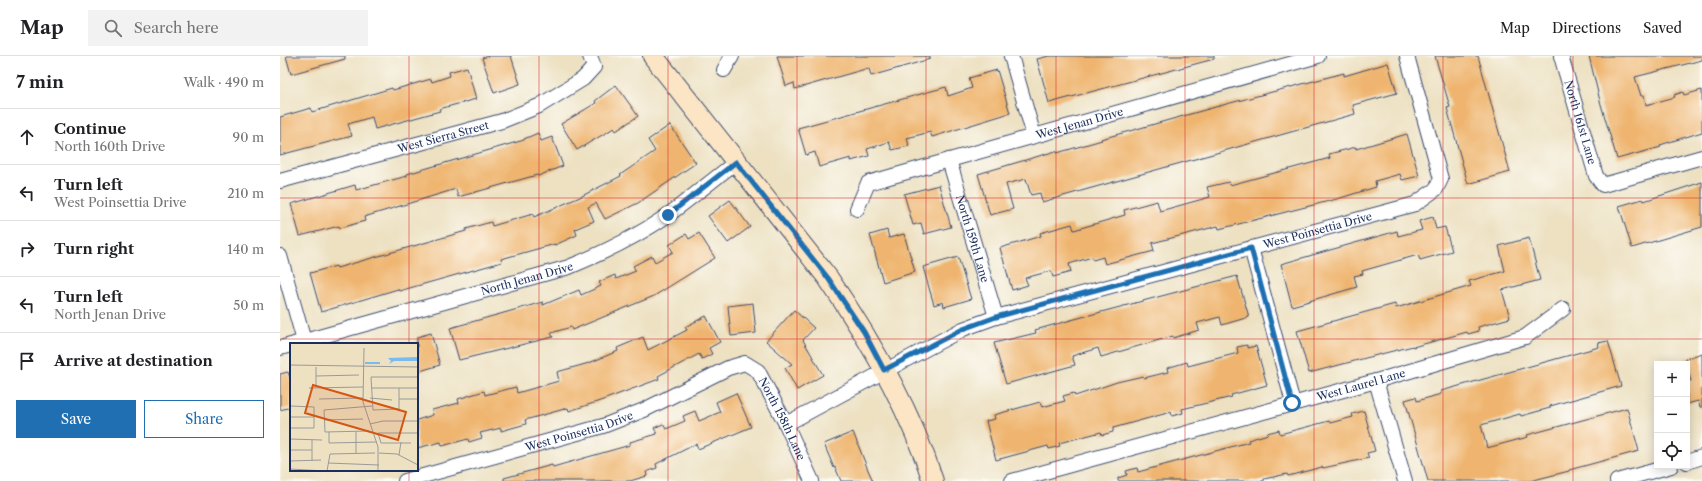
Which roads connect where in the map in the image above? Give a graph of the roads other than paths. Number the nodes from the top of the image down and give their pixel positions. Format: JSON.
{"nodes":[{"id":1,"x":653,"y":56,"type":"edge"},
{"id":2,"x":732,"y":56,"type":"edge"},
{"id":3,"x":1011,"y":56,"type":"edge"},
{"id":4,"x":1318,"y":56,"type":"edge"},
{"id":5,"x":1407,"y":56,"type":"edge"},
{"id":6,"x":1562,"y":56,"type":"edge"},
{"id":7,"x":592,"y":61,"type":"edge"},
{"id":8,"x":724,"y":70,"type":"dead end"},
{"id":9,"x":1034,"y":136,"type":"junction"},
{"id":10,"x":1702,"y":157,"type":"edge"},
{"id":11,"x":949,"y":160,"type":"junction"},
{"id":12,"x":736,"y":162,"type":"junction"},
{"id":13,"x":280,"y":181,"type":"edge"},
{"id":14,"x":857,"y":209,"type":"dead end"},
{"id":15,"x":1251,"y":248,"type":"junction"},
{"id":16,"x":280,"y":256,"type":"edge"},
{"id":17,"x":1563,"y":309,"type":"dead end"},
{"id":18,"x":996,"y":317,"type":"junction"},
{"id":19,"x":297,"y":343,"type":"edge"},
{"id":20,"x":290,"y":345,"type":"edge"},
{"id":21,"x":280,"y":348,"type":"edge"},
{"id":22,"x":745,"y":363,"type":"joint"},
{"id":23,"x":884,"y":370,"type":"junction"},
{"id":24,"x":1376,"y":381,"type":"junction"},
{"id":25,"x":1292,"y":403,"type":"junction"},
{"id":26,"x":786,"y":424,"type":"junction"},
{"id":27,"x":1702,"y":458,"type":"edge"},
{"id":28,"x":1690,"y":461,"type":"edge"},
{"id":29,"x":1664,"y":472,"type":"edge"},
{"id":30,"x":405,"y":481,"type":"edge"},
{"id":31,"x":812,"y":481,"type":"edge"},
{"id":32,"x":933,"y":481,"type":"edge"},
{"id":33,"x":1012,"y":481,"type":"edge"},
{"id":34,"x":1405,"y":481,"type":"edge"},
{"id":35,"x":1617,"y":481,"type":"edge"}],
"edges":[{"from":1,"to":12,"type":"street"},
{"from":2,"to":8,"type":"street"},
{"from":3,"to":9,"type":"street"},
{"from":4,"to":9,"type":"street","name":"West Jenan Drive"},
{"from":5,"to":15,"type":"street","name":"West Poinsettia Drive"},
{"from":6,"to":10,"type":"street","name":"North 161st Lane"},
{"from":7,"to":13,"type":"street","name":"West Sierra Street"},
{"from":9,"to":11,"type":"street","name":"West Jenan Drive"},
{"from":11,"to":14,"type":"street","name":"West Jenan Drive"},
{"from":11,"to":18,"type":"street","name":"North 159th Lane"},
{"from":12,"to":19,"type":"street","name":"North Jenan Drive"},
{"from":12,"to":23,"type":"street"},
{"from":15,"to":18,"type":"street","name":"West Poinsettia Drive"},
{"from":15,"to":25,"type":"street"},
{"from":16,"to":19,"type":"street"},
{"from":17,"to":24,"type":"street","name":"West Laurel Lane"},
{"from":18,"to":23,"type":"street","name":"West Poinsettia Drive"},
{"from":20,"to":21,"type":"street","name":"North Jenan Drive"},
{"from":22,"to":26,"type":"street","name":"North 158th Lane"},
{"from":22,"to":30,"type":"street","name":"West Poinsettia Drive"},
{"from":23,"to":26,"type":"street","name":"West Poinsettia Drive"},
{"from":23,"to":32,"type":"street"},
{"from":24,"to":25,"type":"street","name":"West Laurel Lane"},
{"from":24,"to":34,"type":"street"},
{"from":25,"to":33,"type":"street","name":"West Laurel Lane"},
{"from":26,"to":31,"type":"street","name":"North 158th Lane"},
{"from":27,"to":28,"type":"street"},
{"from":29,"to":35,"type":"street"}]}
